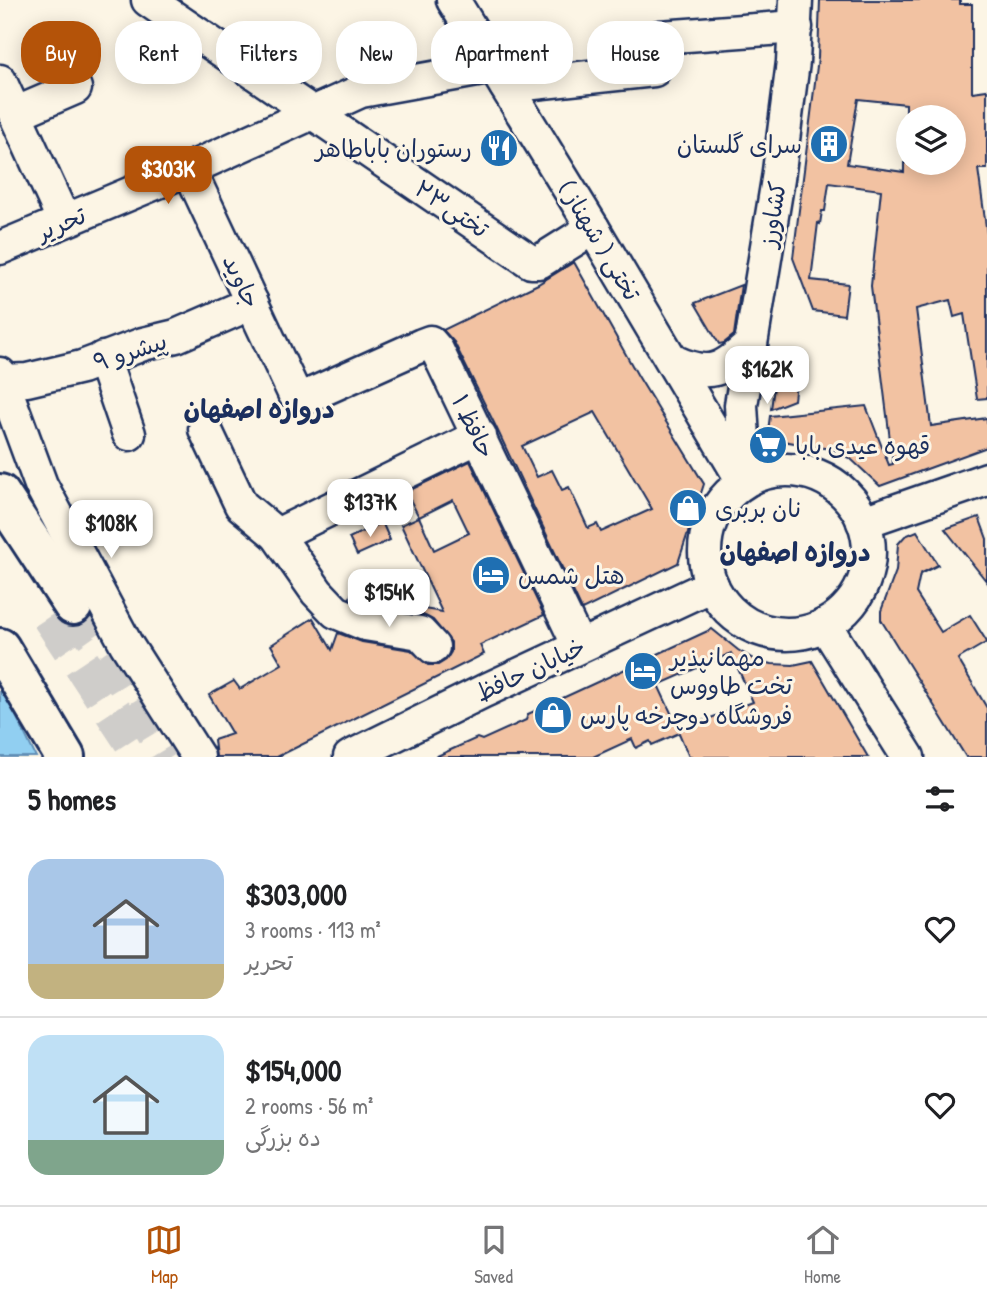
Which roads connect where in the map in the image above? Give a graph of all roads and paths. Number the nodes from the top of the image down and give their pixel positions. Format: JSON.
{"nodes":[{"id":1,"x":148,"y":0,"type":"edge"},
{"id":2,"x":453,"y":0,"type":"edge"},
{"id":3,"x":796,"y":14,"type":"edge"},
{"id":4,"x":466,"y":21,"type":"edge"},
{"id":5,"x":573,"y":74,"type":"edge"},
{"id":6,"x":0,"y":81,"type":"edge"},
{"id":7,"x":431,"y":84,"type":"edge"},
{"id":8,"x":504,"y":84,"type":"edge"},
{"id":9,"x":75,"y":88,"type":"dead end"},
{"id":10,"x":16,"y":113,"type":"junction"},
{"id":11,"x":314,"y":114,"type":"junction"},
{"id":12,"x":188,"y":169,"type":"junction"},
{"id":13,"x":64,"y":221,"type":"junction"},
{"id":14,"x":593,"y":228,"type":"junction"},
{"id":15,"x":0,"y":248,"type":"edge"},
{"id":16,"x":252,"y":303,"type":"junction"},
{"id":17,"x":751,"y":344,"type":"junction"},
{"id":18,"x":103,"y":358,"type":"junction"},
{"id":19,"x":673,"y":361,"type":"junction"},
{"id":20,"x":1,"y":378,"type":"edge"},
{"id":21,"x":294,"y":393,"type":"joint"},
{"id":22,"x":205,"y":429,"type":"dead end"},
{"id":23,"x":129,"y":434,"type":"dead end"},
{"id":24,"x":480,"y":436,"type":"junction"},
{"id":25,"x":751,"y":477,"type":"junction"},
{"id":26,"x":987,"y":480,"type":"edge"},
{"id":27,"x":0,"y":494,"type":"edge"},
{"id":28,"x":863,"y":522,"type":"junction"},
{"id":29,"x":277,"y":535,"type":"junction"},
{"id":30,"x":0,"y":539,"type":"edge"},
{"id":31,"x":712,"y":585,"type":"junction"},
{"id":32,"x":825,"y":625,"type":"junction"},
{"id":33,"x":579,"y":646,"type":"junction"},
{"id":34,"x":433,"y":647,"type":"dead end"},
{"id":35,"x":0,"y":648,"type":"edge"},
{"id":36,"x":65,"y":757,"type":"edge"},
{"id":37,"x":198,"y":757,"type":"edge"},
{"id":38,"x":351,"y":757,"type":"edge"},
{"id":39,"x":908,"y":757,"type":"edge"}],
"edges":[{"from":1,"to":11,"type":"street"},
{"from":2,"to":4,"type":"street","name":"تختی ( شهناز )"},
{"from":3,"to":5,"type":"street","name":"تحریر"},
{"from":3,"to":17,"type":"street","name":"کشاورز"},
{"from":6,"to":10,"type":"street"},
{"from":7,"to":11,"type":"street","name":"تحریر"},
{"from":8,"to":14,"type":"street","name":"تختی ( شهناز )"},
{"from":9,"to":10,"type":"street"},
{"from":10,"to":13,"type":"street"},
{"from":11,"to":12,"type":"street","name":"تحریر"},
{"from":11,"to":14,"type":"street","name":"تختی۲۳"},
{"from":12,"to":13,"type":"street","name":"تحریر"},
{"from":12,"to":16,"type":"street","name":"جاوید"},
{"from":13,"to":15,"type":"street","name":"تحریر"},
{"from":14,"to":19,"type":"street","name":"تختی ( شهناز )"},
{"from":16,"to":18,"type":"street","name":"پیشرو ۹"},
{"from":16,"to":21,"type":"street","name":"جاوید"},
{"from":17,"to":19,"type":"street"},
{"from":17,"to":25,"type":"street","name":"کشاورز"},
{"from":18,"to":20,"type":"street","name":"پیشرو ۹"},
{"from":18,"to":23,"type":"street"},
{"from":19,"to":25,"type":"street","name":"تختی ( شهناز )"},
{"from":20,"to":37,"type":"street"},
{"from":21,"to":24,"type":"street","name":"حافظ ۱"},
{"from":22,"to":29,"type":"street"},
{"from":24,"to":29,"type":"street"},
{"from":24,"to":33,"type":"street","name":"حافظ ۱"},
{"from":25,"to":28,"type":"street"},
{"from":25,"to":31,"type":"street"},
{"from":26,"to":28,"type":"street"},
{"from":27,"to":30,"type":"main road"},
{"from":28,"to":32,"type":"street"},
{"from":29,"to":34,"type":"street"},
{"from":31,"to":32,"type":"street"},
{"from":31,"to":33,"type":"street","name":"خیابان حافظ"},
{"from":32,"to":39,"type":"street"},
{"from":33,"to":38,"type":"street","name":"خیابان حافظ"},
{"from":35,"to":36,"type":"main road"}]}
